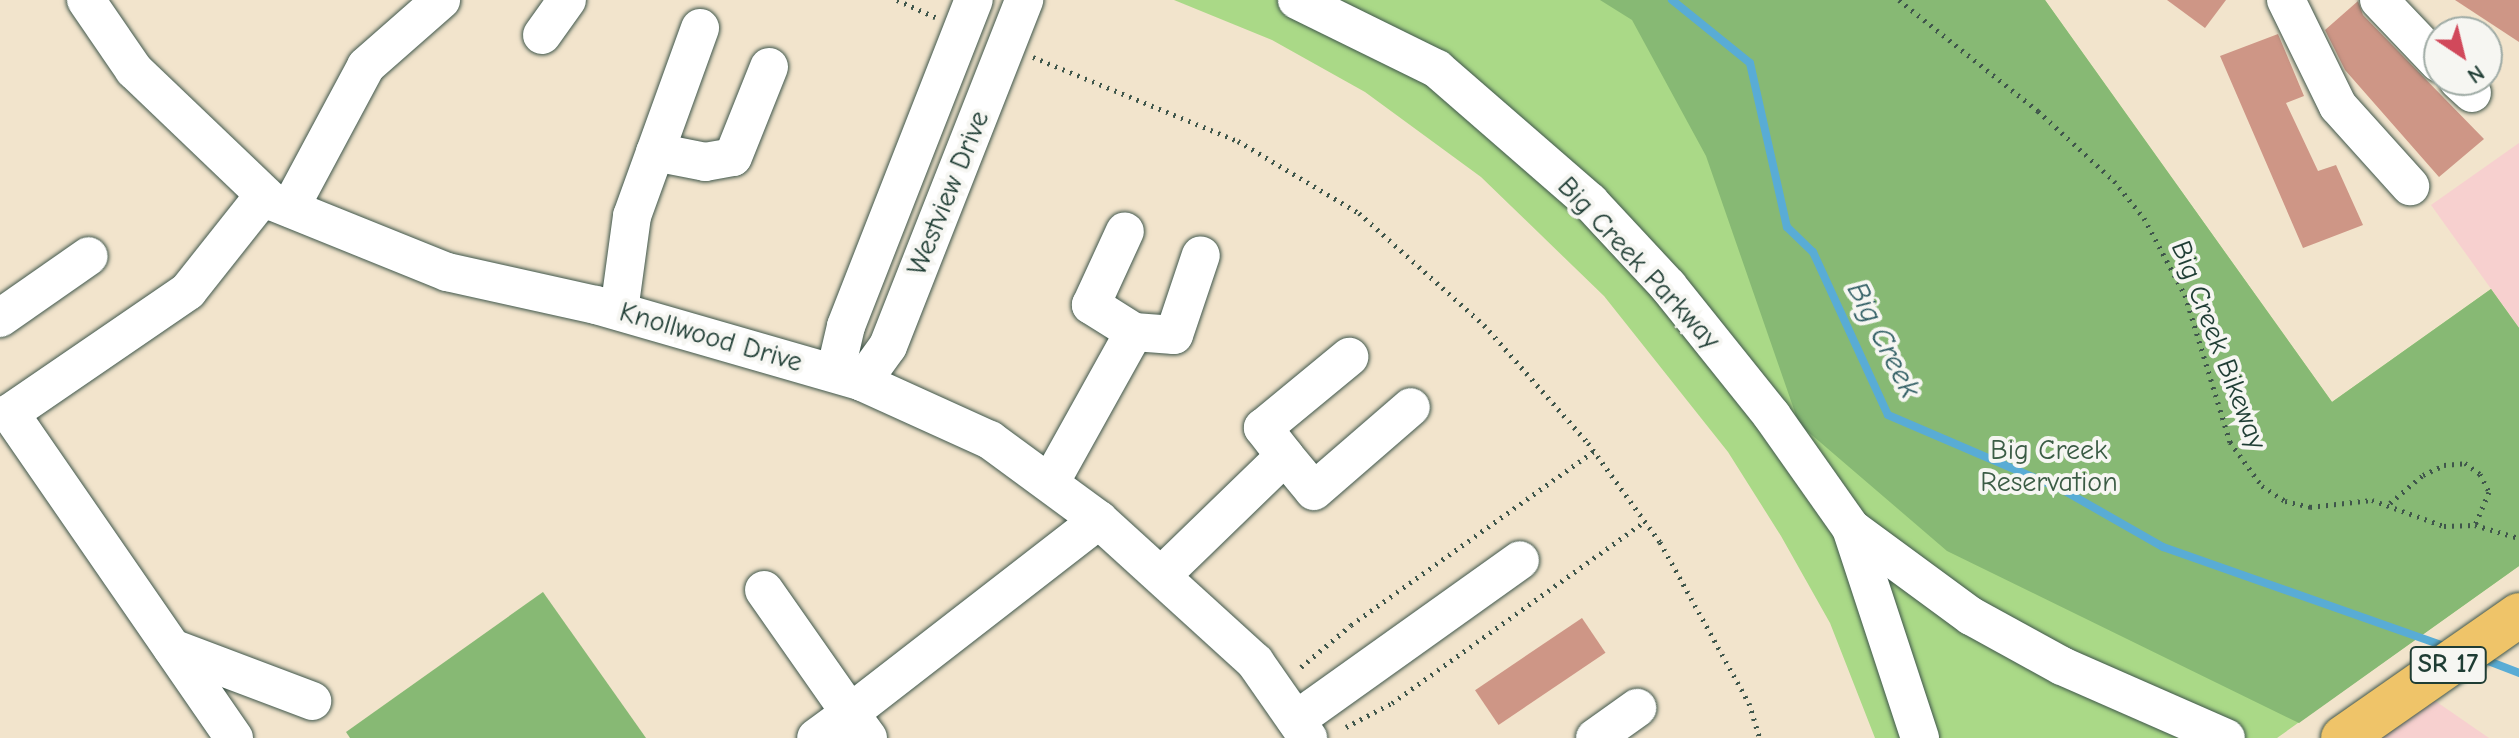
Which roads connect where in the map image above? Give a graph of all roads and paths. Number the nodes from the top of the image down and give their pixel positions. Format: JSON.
{"nodes":[{"id":1,"x":86,"y":0,"type":"edge"},
{"id":2,"x":441,"y":0,"type":"edge"},
{"id":3,"x":567,"y":0,"type":"edge"},
{"id":4,"x":897,"y":0,"type":"edge"},
{"id":5,"x":1024,"y":0,"type":"edge"},
{"id":6,"x":1297,"y":0,"type":"edge"},
{"id":7,"x":1899,"y":0,"type":"edge"},
{"id":8,"x":2286,"y":0,"type":"edge"},
{"id":9,"x":2379,"y":0,"type":"edge"},
{"id":10,"x":700,"y":28,"type":"dead end"},
{"id":11,"x":963,"y":29,"type":"edge"},
{"id":12,"x":542,"y":35,"type":"dead end"},
{"id":13,"x":2423,"y":46,"type":"edge"},
{"id":14,"x":1001,"y":59,"type":"junction"},
{"id":15,"x":769,"y":67,"type":"dead end"},
{"id":16,"x":655,"y":152,"type":"junction"},
{"id":17,"x":2410,"y":186,"type":"dead end"},
{"id":18,"x":277,"y":202,"type":"junction"},
{"id":19,"x":892,"y":208,"type":"junction"},
{"id":20,"x":935,"y":223,"type":"junction"},
{"id":21,"x":1125,"y":231,"type":"dead end"},
{"id":22,"x":1201,"y":255,"type":"dead end"},
{"id":23,"x":89,"y":256,"type":"dead end"},
{"id":24,"x":619,"y":311,"type":"junction"},
{"id":25,"x":0,"y":318,"type":"edge"},
{"id":26,"x":1134,"y":332,"type":"junction"},
{"id":27,"x":1349,"y":357,"type":"dead end"},
{"id":28,"x":848,"y":378,"type":"junction"},
{"id":29,"x":5,"y":406,"type":"edge"},
{"id":30,"x":1411,"y":407,"type":"dead end"},
{"id":31,"x":1594,"y":451,"type":"junction"},
{"id":32,"x":1285,"y":456,"type":"junction"},
{"id":33,"x":1050,"y":483,"type":"junction"},
{"id":34,"x":2390,"y":503,"type":"junction"},
{"id":35,"x":1099,"y":520,"type":"junction"},
{"id":36,"x":1645,"y":521,"type":"junction"},
{"id":37,"x":2475,"y":525,"type":"junction"},
{"id":38,"x":1851,"y":528,"type":"junction"},
{"id":39,"x":2519,"y":538,"type":"edge"},
{"id":40,"x":1520,"y":560,"type":"dead end"},
{"id":41,"x":1162,"y":575,"type":"junction"},
{"id":42,"x":764,"y":590,"type":"dead end"},
{"id":43,"x":2519,"y":615,"type":"edge"},
{"id":44,"x":172,"y":648,"type":"junction"},
{"id":45,"x":1301,"y":667,"type":"dead end"},
{"id":46,"x":312,"y":701,"type":"dead end"},
{"id":47,"x":1637,"y":708,"type":"dead end"},
{"id":48,"x":859,"y":725,"type":"edge"},
{"id":49,"x":2361,"y":727,"type":"edge"},
{"id":50,"x":1316,"y":729,"type":"edge"},
{"id":51,"x":234,"y":738,"type":"edge"},
{"id":52,"x":816,"y":738,"type":"edge"},
{"id":53,"x":1595,"y":738,"type":"edge"},
{"id":54,"x":1760,"y":738,"type":"edge"},
{"id":55,"x":1920,"y":738,"type":"edge"},
{"id":56,"x":2226,"y":738,"type":"edge"}],
"edges":[{"from":1,"to":18,"type":"street","name":"Knollwood Drive"},
{"from":2,"to":18,"type":"street"},
{"from":3,"to":12,"type":"street"},
{"from":4,"to":11,"type":"path"},
{"from":5,"to":14,"type":"street","name":"Westview Drive"},
{"from":6,"to":38,"type":"street","name":"Big Creek Parkway"},
{"from":7,"to":34,"type":"path","name":"Big Creek Bikeway"},
{"from":8,"to":17,"type":"street"},
{"from":9,"to":13,"type":"street"},
{"from":10,"to":16,"type":"street"},
{"from":11,"to":14,"type":"street"},
{"from":11,"to":19,"type":"street","name":"Westview Drive"},
{"from":14,"to":20,"type":"street","name":"Westview Drive"},
{"from":14,"to":31,"type":"path"},
{"from":15,"to":16,"type":"street"},
{"from":16,"to":24,"type":"street"},
{"from":18,"to":24,"type":"street","name":"Knollwood Drive"},
{"from":18,"to":29,"type":"street"},
{"from":19,"to":20,"type":"street"},
{"from":19,"to":28,"type":"street","name":"Westview Drive"},
{"from":20,"to":28,"type":"street","name":"Westview Drive"},
{"from":21,"to":26,"type":"street"},
{"from":22,"to":26,"type":"street"},
{"from":23,"to":25,"type":"street"},
{"from":24,"to":28,"type":"street","name":"Knollwood Drive"},
{"from":26,"to":33,"type":"street"},
{"from":27,"to":32,"type":"street"},
{"from":28,"to":33,"type":"street","name":"Knollwood Drive"},
{"from":29,"to":44,"type":"street"},
{"from":30,"to":32,"type":"street"},
{"from":31,"to":36,"type":"path"},
{"from":31,"to":45,"type":"path"},
{"from":32,"to":41,"type":"street"},
{"from":33,"to":35,"type":"street","name":"Knollwood Drive"},
{"from":34,"to":37,"type":"path","name":"Big Creek Bikeway"},
{"from":34,"to":37,"type":"path"},
{"from":35,"to":41,"type":"street","name":"Knollwood Drive"},
{"from":35,"to":48,"type":"street"},
{"from":36,"to":50,"type":"path"},
{"from":36,"to":54,"type":"path"},
{"from":37,"to":39,"type":"path","name":"Big Creek Bikeway"},
{"from":38,"to":55,"type":"street","name":"Big Creek Parkway"},
{"from":38,"to":56,"type":"street","name":"Big Creek Parkway"},
{"from":40,"to":50,"type":"street"},
{"from":41,"to":50,"type":"street","name":"Knollwood Drive"},
{"from":42,"to":48,"type":"street"},
{"from":43,"to":49,"type":"main road","number":"SR 17"},
{"from":44,"to":46,"type":"street"},
{"from":44,"to":51,"type":"street"},
{"from":47,"to":53,"type":"street"},
{"from":48,"to":52,"type":"street"}]}
